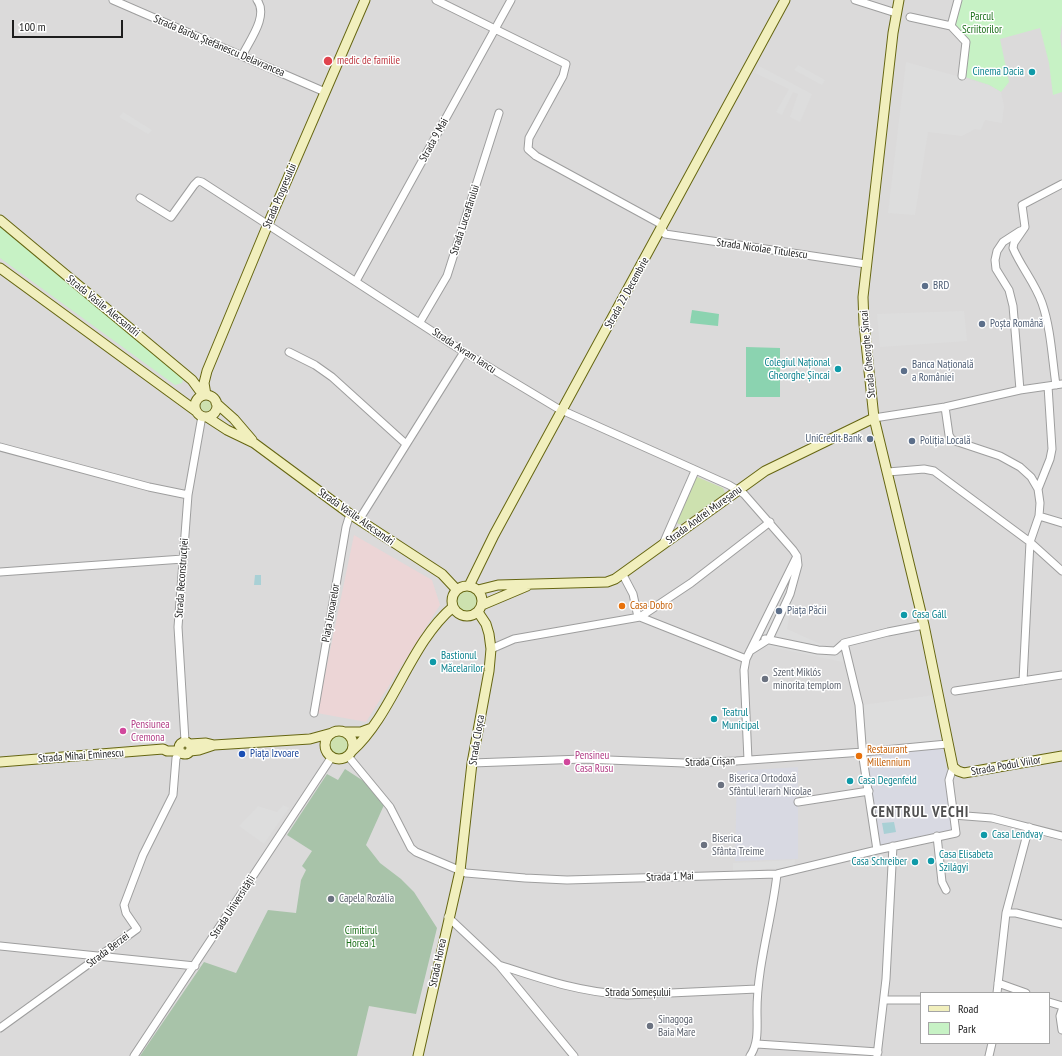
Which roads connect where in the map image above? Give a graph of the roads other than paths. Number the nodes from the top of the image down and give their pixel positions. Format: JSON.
{"nodes":[{"id":1,"x":113,"y":0,"type":"edge"},
{"id":2,"x":257,"y":0,"type":"edge"},
{"id":3,"x":365,"y":0,"type":"edge"},
{"id":4,"x":436,"y":0,"type":"edge"},
{"id":5,"x":511,"y":0,"type":"edge"},
{"id":6,"x":785,"y":0,"type":"edge"},
{"id":7,"x":855,"y":0,"type":"edge"},
{"id":8,"x":899,"y":0,"type":"edge"},
{"id":9,"x":958,"y":0,"type":"edge"},
{"id":10,"x":896,"y":12,"type":"junction"},
{"id":11,"x":910,"y":17,"type":"dead end"},
{"id":12,"x":951,"y":26,"type":"junction"},
{"id":13,"x":496,"y":29,"type":"junction"},
{"id":14,"x":242,"y":56,"type":"junction"},
{"id":15,"x":962,"y":76,"type":"dead end"},
{"id":16,"x":324,"y":92,"type":"junction"},
{"id":17,"x":499,"y":113,"type":"dead end"},
{"id":18,"x":1062,"y":184,"type":"edge"},
{"id":19,"x":140,"y":198,"type":"dead end"},
{"id":20,"x":0,"y":220,"type":"edge"},
{"id":21,"x":268,"y":224,"type":"junction"},
{"id":22,"x":1025,"y":227,"type":"junction"},
{"id":23,"x":662,"y":228,"type":"junction"},
{"id":24,"x":866,"y":264,"type":"junction"},
{"id":25,"x":0,"y":268,"type":"edge"},
{"id":26,"x":356,"y":281,"type":"junction"},
{"id":27,"x":420,"y":322,"type":"junction"},
{"id":28,"x":289,"y":352,"type":"dead end"},
{"id":29,"x":464,"y":352,"type":"junction"},
{"id":30,"x":1059,"y":384,"type":"edge"},
{"id":31,"x":1048,"y":386,"type":"junction"},
{"id":32,"x":1020,"y":390,"type":"junction"},
{"id":33,"x":205,"y":395,"type":"junction"},
{"id":34,"x":216,"y":403,"type":"junction"},
{"id":35,"x":945,"y":407,"type":"junction"},
{"id":36,"x":562,"y":411,"type":"junction"},
{"id":37,"x":202,"y":415,"type":"junction"},
{"id":38,"x":874,"y":418,"type":"junction"},
{"id":39,"x":254,"y":443,"type":"junction"},
{"id":40,"x":406,"y":444,"type":"junction"},
{"id":41,"x":0,"y":446,"type":"edge"},
{"id":42,"x":695,"y":471,"type":"junction"},
{"id":43,"x":888,"y":472,"type":"junction"},
{"id":44,"x":1038,"y":488,"type":"junction"},
{"id":45,"x":739,"y":490,"type":"junction"},
{"id":46,"x":188,"y":495,"type":"junction"},
{"id":47,"x":350,"y":514,"type":"junction"},
{"id":48,"x":1039,"y":516,"type":"junction"},
{"id":49,"x":359,"y":520,"type":"junction"},
{"id":50,"x":770,"y":522,"type":"junction"},
{"id":51,"x":1062,"y":523,"type":"edge"},
{"id":52,"x":1030,"y":542,"type":"junction"},
{"id":53,"x":663,"y":544,"type":"junction"},
{"id":54,"x":797,"y":556,"type":"junction"},
{"id":55,"x":183,"y":559,"type":"junction"},
{"id":56,"x":1062,"y":571,"type":"edge"},
{"id":57,"x":0,"y":572,"type":"edge"},
{"id":58,"x":789,"y":573,"type":"junction"},
{"id":59,"x":623,"y":575,"type":"junction"},
{"id":60,"x":797,"y":575,"type":"junction"},
{"id":61,"x":528,"y":585,"type":"junction"},
{"id":62,"x":474,"y":588,"type":"junction"},
{"id":63,"x":457,"y":590,"type":"junction"},
{"id":64,"x":453,"y":607,"type":"junction"},
{"id":65,"x":480,"y":609,"type":"junction"},
{"id":66,"x":639,"y":617,"type":"junction"},
{"id":67,"x":924,"y":625,"type":"junction"},
{"id":68,"x":759,"y":634,"type":"junction"},
{"id":69,"x":769,"y":639,"type":"junction"},
{"id":70,"x":844,"y":643,"type":"junction"},
{"id":71,"x":491,"y":649,"type":"junction"},
{"id":72,"x":750,"y":651,"type":"junction"},
{"id":73,"x":746,"y":659,"type":"junction"},
{"id":74,"x":1062,"y":675,"type":"edge"},
{"id":75,"x":1024,"y":681,"type":"junction"},
{"id":76,"x":955,"y":691,"type":"dead end"},
{"id":77,"x":314,"y":713,"type":"dead end"},
{"id":78,"x":372,"y":728,"type":"junction"},
{"id":79,"x":344,"y":732,"type":"junction"},
{"id":80,"x":332,"y":733,"type":"junction"},
{"id":81,"x":310,"y":739,"type":"junction"},
{"id":82,"x":947,"y":744,"type":"junction"},
{"id":83,"x":184,"y":747,"type":"junction"},
{"id":84,"x":863,"y":752,"type":"junction"},
{"id":85,"x":350,"y":754,"type":"junction"},
{"id":86,"x":329,"y":755,"type":"junction"},
{"id":87,"x":1062,"y":756,"type":"edge"},
{"id":88,"x":748,"y":760,"type":"junction"},
{"id":89,"x":0,"y":762,"type":"edge"},
{"id":90,"x":472,"y":763,"type":"junction"},
{"id":91,"x":953,"y":767,"type":"junction"},
{"id":92,"x":868,"y":791,"type":"junction"},
{"id":93,"x":798,"y":802,"type":"dead end"},
{"id":94,"x":954,"y":815,"type":"junction"},
{"id":95,"x":1029,"y":827,"type":"junction"},
{"id":96,"x":1062,"y":836,"type":"edge"},
{"id":97,"x":937,"y":837,"type":"junction"},
{"id":98,"x":893,"y":846,"type":"junction"},
{"id":99,"x":877,"y":850,"type":"junction"},
{"id":100,"x":460,"y":871,"type":"junction"},
{"id":101,"x":777,"y":874,"type":"junction"},
{"id":102,"x":946,"y":890,"type":"dead end"},
{"id":103,"x":1006,"y":913,"type":"junction"},
{"id":104,"x":448,"y":917,"type":"junction"},
{"id":105,"x":1062,"y":924,"type":"edge"},
{"id":106,"x":0,"y":946,"type":"edge"},
{"id":107,"x":101,"y":956,"type":"junction"},
{"id":108,"x":499,"y":965,"type":"junction"},
{"id":109,"x":195,"y":966,"type":"junction"},
{"id":110,"x":998,"y":983,"type":"junction"},
{"id":111,"x":757,"y":989,"type":"junction"},
{"id":112,"x":997,"y":992,"type":"edge"},
{"id":113,"x":1023,"y":992,"type":"edge"},
{"id":114,"x":884,"y":1000,"type":"junction"},
{"id":115,"x":920,"y":1000,"type":"edge"},
{"id":116,"x":1050,"y":1002,"type":"edge"},
{"id":117,"x":1062,"y":1006,"type":"edge"},
{"id":118,"x":1062,"y":1010,"type":"edge"},
{"id":119,"x":0,"y":1028,"type":"edge"},
{"id":120,"x":1062,"y":1030,"type":"edge"},
{"id":121,"x":756,"y":1044,"type":"junction"},
{"id":122,"x":992,"y":1044,"type":"edge"},
{"id":123,"x":878,"y":1054,"type":"edge"},
{"id":124,"x":134,"y":1056,"type":"edge"},
{"id":125,"x":418,"y":1056,"type":"edge"},
{"id":126,"x":574,"y":1056,"type":"edge"},
{"id":127,"x":750,"y":1056,"type":"edge"},
{"id":128,"x":988,"y":1056,"type":"edge"}],
"edges":[{"from":1,"to":14,"type":"street","name":"Strada Barbu Ștefănescu Delavrancea"},
{"from":2,"to":14,"type":"street"},
{"from":3,"to":16,"type":"street","name":"Strada Progresului"},
{"from":4,"to":13,"type":"street"},
{"from":5,"to":13,"type":"street","name":"Strada 9 Mai"},
{"from":6,"to":23,"type":"street","name":"Strada 22 Decembrie"},
{"from":7,"to":10,"type":"street"},
{"from":8,"to":10,"type":"street","name":"Strada Gheorghe Șincai"},
{"from":9,"to":12,"type":"street"},
{"from":10,"to":24,"type":"street","name":"Strada Gheorghe Șincai"},
{"from":11,"to":12,"type":"street"},
{"from":12,"to":15,"type":"street"},
{"from":13,"to":23,"type":"street","name":"Strada Nicolae Titulescu"},
{"from":13,"to":26,"type":"street","name":"Strada 9 Mai"},
{"from":14,"to":16,"type":"street","name":"Strada Barbu Ștefănescu Delavrancea"},
{"from":16,"to":21,"type":"street","name":"Strada Progresului"},
{"from":17,"to":27,"type":"street","name":"Strada Luceafărului"},
{"from":18,"to":22,"type":"street"},
{"from":19,"to":21,"type":"street","name":"Strada Avram Iancu"},
{"from":20,"to":33,"type":"street","name":"Strada Vasile Alecsandri"},
{"from":21,"to":26,"type":"street","name":"Strada Avram Iancu"},
{"from":21,"to":33,"type":"street","name":"Strada Progresului"},
{"from":22,"to":30,"type":"street"},
{"from":22,"to":32,"type":"street"},
{"from":23,"to":24,"type":"street","name":"Strada Nicolae Titulescu"},
{"from":23,"to":36,"type":"street","name":"Strada 22 Decembrie"},
{"from":24,"to":38,"type":"street","name":"Strada Gheorghe Șincai"},
{"from":25,"to":37,"type":"street","name":"Strada Vasile Alecsandri"},
{"from":26,"to":27,"type":"street","name":"Strada Avram Iancu"},
{"from":27,"to":29,"type":"street","name":"Strada Avram Iancu"},
{"from":28,"to":40,"type":"street"},
{"from":29,"to":36,"type":"street","name":"Strada Avram Iancu"},
{"from":29,"to":40,"type":"street"},
{"from":30,"to":31,"type":"street"},
{"from":31,"to":32,"type":"street"},
{"from":31,"to":44,"type":"street"},
{"from":32,"to":35,"type":"street"},
{"from":33,"to":34,"type":"street"},
{"from":33,"to":37,"type":"street"},
{"from":34,"to":37,"type":"street"},
{"from":34,"to":39,"type":"street","name":"Strada Vasile Alecsandri"},
{"from":35,"to":38,"type":"street"},
{"from":35,"to":44,"type":"street"},
{"from":36,"to":42,"type":"street","name":"Strada Avram Iancu"},
{"from":36,"to":62,"type":"street","name":"Strada 22 Decembrie"},
{"from":37,"to":39,"type":"street","name":"Strada Vasile Alecsandri"},
{"from":37,"to":46,"type":"street","name":"Strada Reconstrucției"},
{"from":38,"to":43,"type":"street","name":"Strada Gheorghe Șincai"},
{"from":38,"to":45,"type":"street","name":"Strada Andrei Mureșanu"},
{"from":39,"to":47,"type":"street","name":"Strada Vasile Alecsandri"},
{"from":40,"to":49,"type":"street"},
{"from":41,"to":46,"type":"street"},
{"from":42,"to":45,"type":"street","name":"Strada Avram Iancu"},
{"from":42,"to":53,"type":"street"},
{"from":43,"to":52,"type":"street"},
{"from":43,"to":67,"type":"street","name":"Strada Gheorghe Șincai"},
{"from":44,"to":48,"type":"street"},
{"from":45,"to":50,"type":"street","name":"Strada Avram Iancu"},
{"from":45,"to":53,"type":"street","name":"Strada Andrei Mureșanu"},
{"from":46,"to":55,"type":"street","name":"Strada Reconstrucției"},
{"from":47,"to":49,"type":"street","name":"Strada Vasile Alecsandri"},
{"from":47,"to":77,"type":"street","name":"Piața Izvoarelor"},
{"from":48,"to":51,"type":"street"},
{"from":48,"to":52,"type":"street"},
{"from":49,"to":63,"type":"street","name":"Strada Vasile Alecsandri"},
{"from":50,"to":54,"type":"street","name":"Strada Avram Iancu"},
{"from":50,"to":66,"type":"street"},
{"from":52,"to":56,"type":"street"},
{"from":52,"to":75,"type":"street"},
{"from":53,"to":59,"type":"street","name":"Strada Andrei Mureșanu"},
{"from":54,"to":58,"type":"street"},
{"from":54,"to":60,"type":"street"},
{"from":55,"to":57,"type":"street"},
{"from":55,"to":83,"type":"street","name":"Strada Reconstrucției"},
{"from":58,"to":60,"type":"street"},
{"from":58,"to":68,"type":"street"},
{"from":59,"to":61,"type":"street","name":"Strada Andrei Mureșanu"},
{"from":59,"to":66,"type":"street"},
{"from":60,"to":69,"type":"street"},
{"from":61,"to":62,"type":"street","name":"Strada Andrei Mureșanu"},
{"from":61,"to":65,"type":"street","name":"Strada Andrei Mureșanu"},
{"from":62,"to":63,"type":"street"},
{"from":62,"to":65,"type":"street"},
{"from":63,"to":64,"type":"street"},
{"from":64,"to":65,"type":"street"},
{"from":64,"to":78,"type":"street"},
{"from":65,"to":71,"type":"street","name":"Strada Cloșca"},
{"from":66,"to":71,"type":"street"},
{"from":66,"to":73,"type":"street"},
{"from":67,"to":70,"type":"street"},
{"from":67,"to":82,"type":"street","name":"Strada Gheorghe Șincai"},
{"from":68,"to":69,"type":"street"},
{"from":68,"to":72,"type":"street"},
{"from":69,"to":70,"type":"street"},
{"from":69,"to":72,"type":"street"},
{"from":70,"to":84,"type":"street"},
{"from":71,"to":90,"type":"street","name":"Strada Cloșca"},
{"from":72,"to":73,"type":"street"},
{"from":73,"to":88,"type":"street"},
{"from":74,"to":75,"type":"street"},
{"from":75,"to":76,"type":"street"},
{"from":78,"to":79,"type":"street"},
{"from":78,"to":85,"type":"street"},
{"from":79,"to":80,"type":"street"},
{"from":79,"to":85,"type":"street"},
{"from":80,"to":81,"type":"street","name":"Strada Mihai Eminescu"},
{"from":80,"to":86,"type":"street"},
{"from":81,"to":83,"type":"street","name":"Strada Mihai Eminescu"},
{"from":81,"to":86,"type":"street"},
{"from":82,"to":84,"type":"street","name":"Strada Crișan"},
{"from":82,"to":91,"type":"street","name":"Strada Gheorghe Șincai"},
{"from":83,"to":89,"type":"street","name":"Strada Mihai Eminescu"},
{"from":83,"to":107,"type":"street","name":"Strada Berzei"},
{"from":84,"to":88,"type":"street","name":"Strada Crișan"},
{"from":84,"to":92,"type":"street"},
{"from":85,"to":86,"type":"street"},
{"from":85,"to":100,"type":"street","name":"Strada 1 Mai"},
{"from":86,"to":109,"type":"street","name":"Strada Universității"},
{"from":87,"to":91,"type":"street","name":"Strada Podul Viilor"},
{"from":88,"to":90,"type":"street","name":"Strada Crișan"},
{"from":90,"to":100,"type":"street","name":"Strada Cloșca"},
{"from":91,"to":94,"type":"street"},
{"from":92,"to":93,"type":"street"},
{"from":92,"to":99,"type":"street"},
{"from":94,"to":95,"type":"street"},
{"from":94,"to":97,"type":"street","name":"Strada 1 Mai"},
{"from":95,"to":96,"type":"street"},
{"from":95,"to":103,"type":"street"},
{"from":97,"to":98,"type":"street","name":"Strada 1 Mai"},
{"from":97,"to":102,"type":"street"},
{"from":98,"to":99,"type":"street","name":"Strada 1 Mai"},
{"from":98,"to":114,"type":"street"},
{"from":99,"to":101,"type":"street","name":"Strada 1 Mai"},
{"from":100,"to":101,"type":"street","name":"Strada 1 Mai"},
{"from":100,"to":104,"type":"street","name":"Strada Horea"},
{"from":101,"to":111,"type":"street"},
{"from":103,"to":105,"type":"street"},
{"from":103,"to":110,"type":"street"},
{"from":104,"to":108,"type":"street"},
{"from":104,"to":125,"type":"street","name":"Strada Horea"},
{"from":106,"to":107,"type":"street"},
{"from":107,"to":109,"type":"street"},
{"from":107,"to":119,"type":"street","name":"Strada Berzei"},
{"from":108,"to":111,"type":"street","name":"Strada Someșului"},
{"from":108,"to":126,"type":"street"},
{"from":109,"to":124,"type":"street","name":"Strada Universității"},
{"from":110,"to":112,"type":"street"},
{"from":110,"to":113,"type":"street"},
{"from":111,"to":121,"type":"street"},
{"from":114,"to":115,"type":"street"},
{"from":114,"to":123,"type":"street"},
{"from":116,"to":117,"type":"street"},
{"from":118,"to":120,"type":"street"},
{"from":121,"to":123,"type":"street"},
{"from":121,"to":127,"type":"street"},
{"from":122,"to":128,"type":"street"}]}
